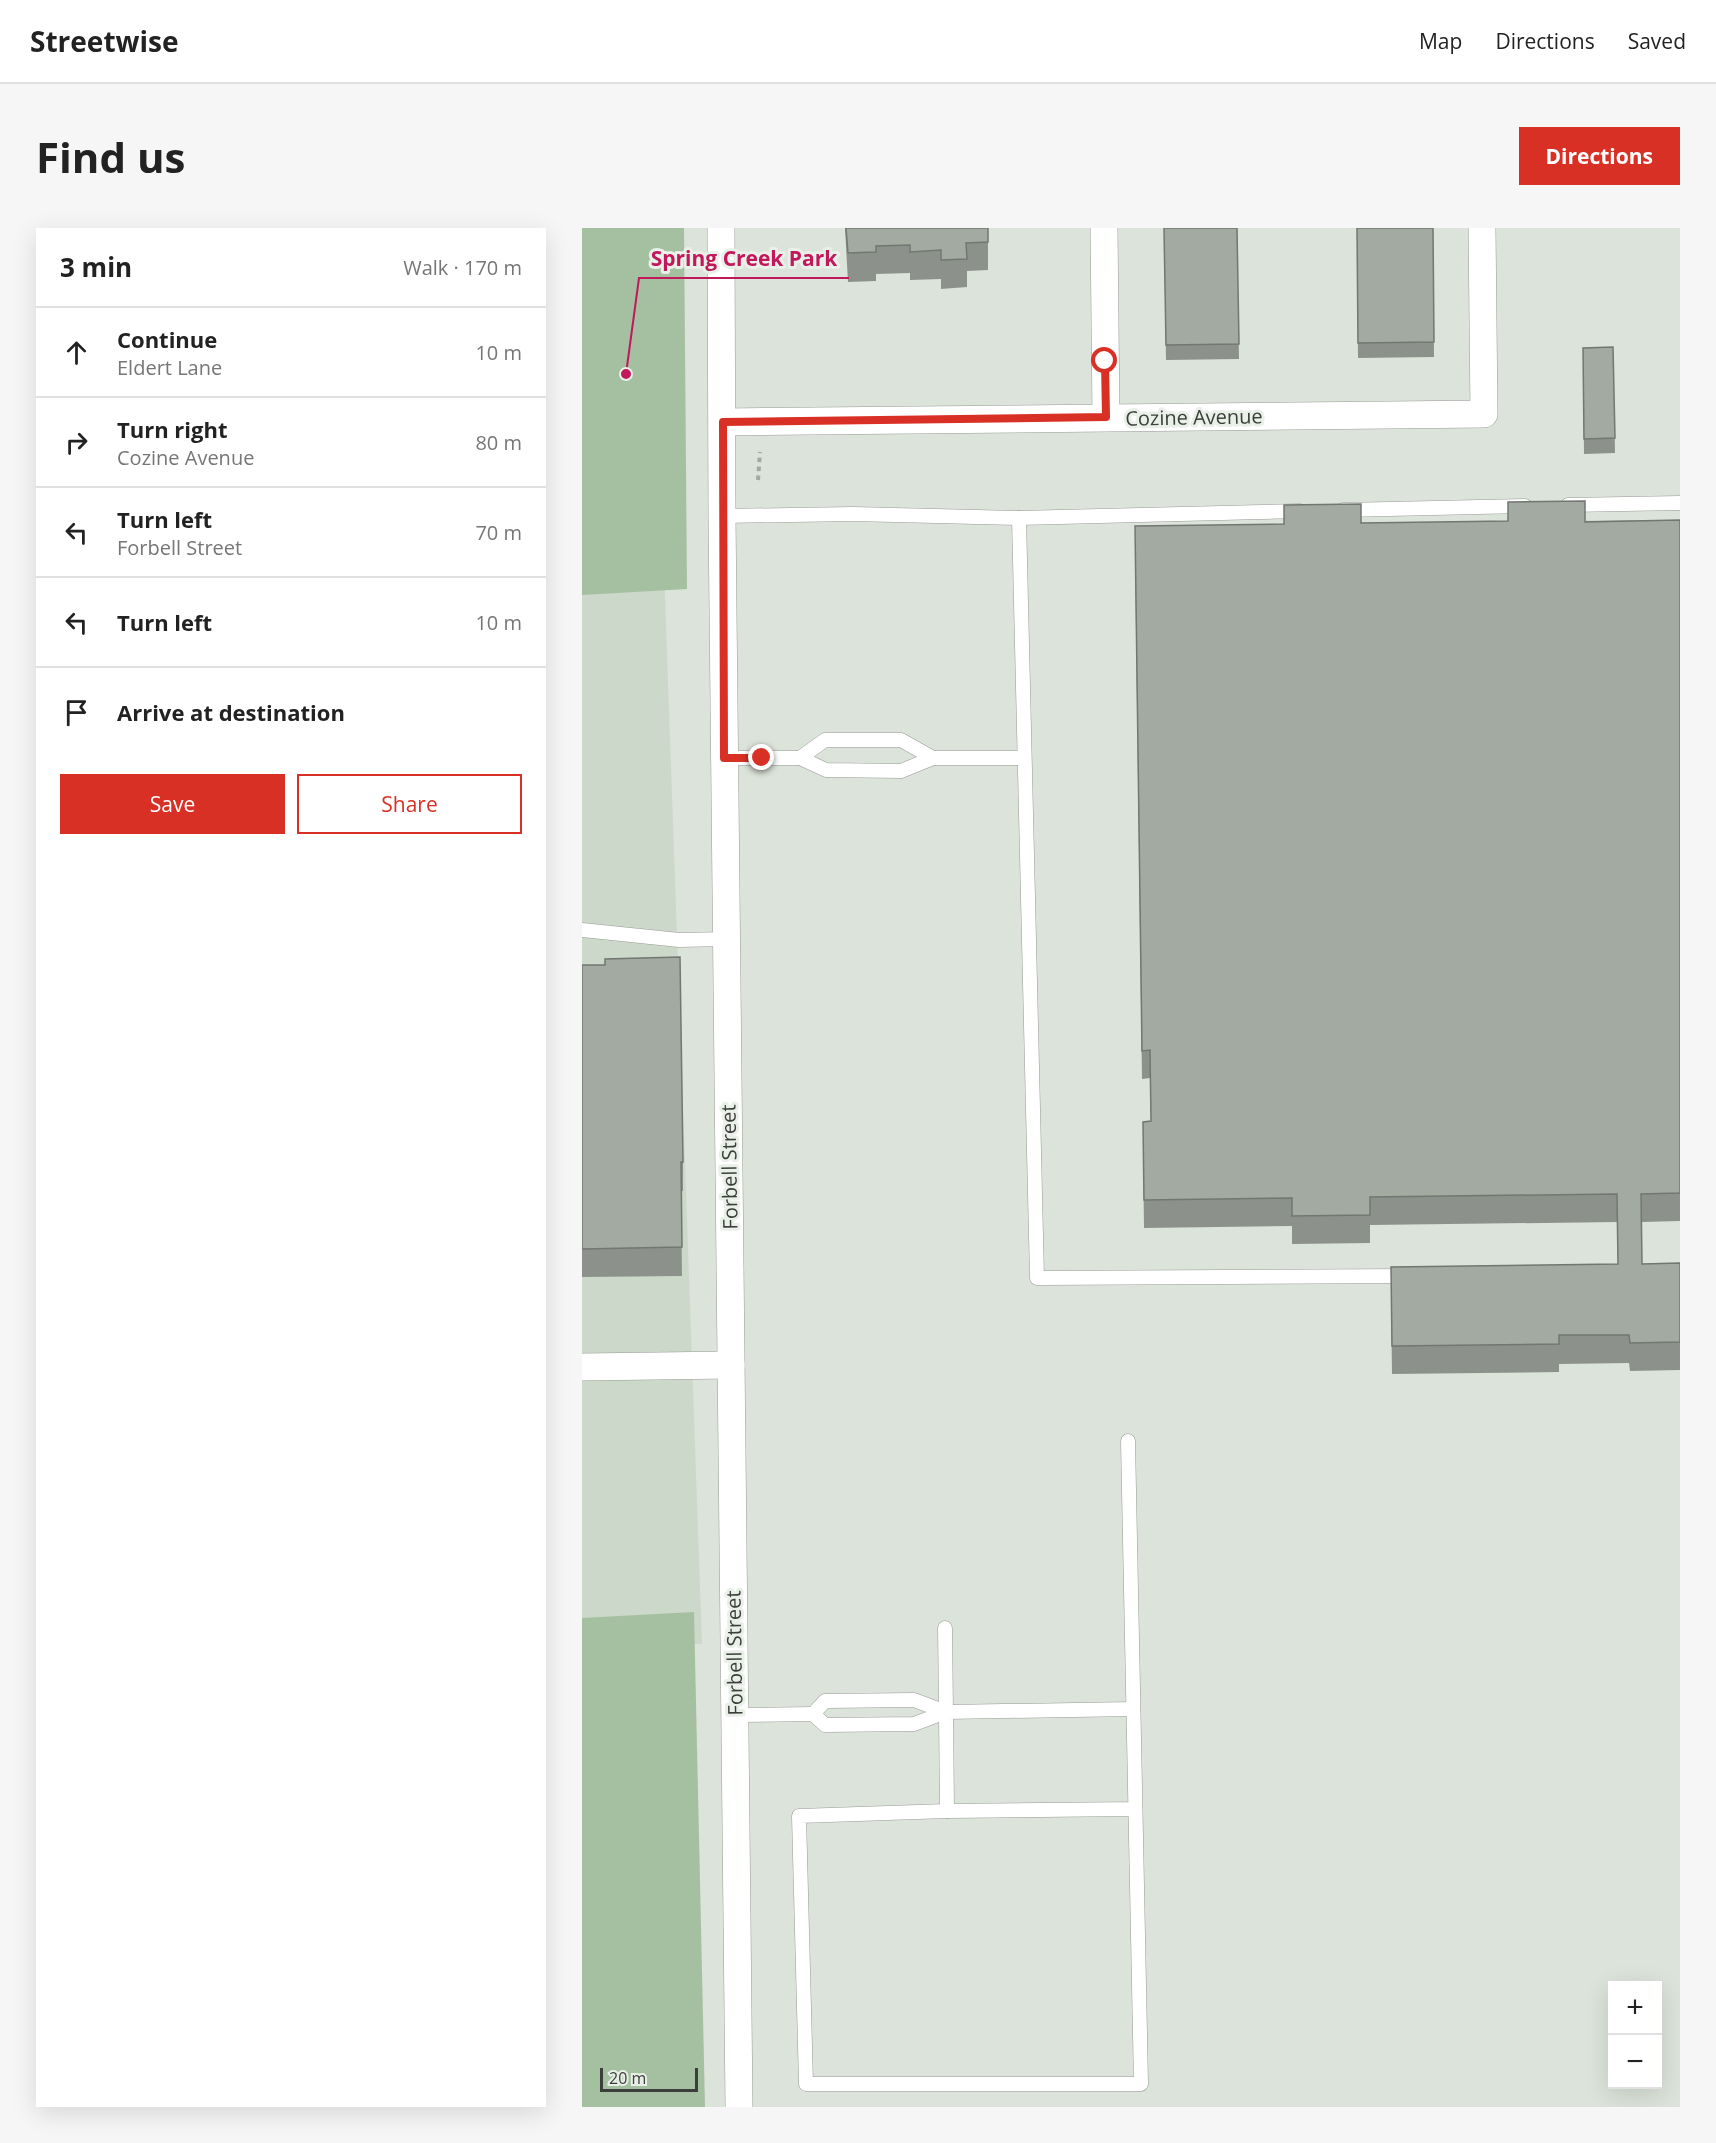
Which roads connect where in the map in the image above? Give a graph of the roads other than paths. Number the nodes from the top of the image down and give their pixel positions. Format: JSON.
{"nodes":[{"id":1,"x":721,"y":228,"type":"edge"},
{"id":2,"x":1104,"y":228,"type":"edge"},
{"id":3,"x":1482,"y":228,"type":"edge"},
{"id":4,"x":1106,"y":417,"type":"junction"},
{"id":5,"x":723,"y":422,"type":"junction"},
{"id":6,"x":1680,"y":503,"type":"edge"},
{"id":7,"x":722,"y":516,"type":"junction"},
{"id":8,"x":1018,"y":518,"type":"junction"},
{"id":9,"x":724,"y":758,"type":"junction"},
{"id":10,"x":800,"y":758,"type":"junction"},
{"id":11,"x":933,"y":758,"type":"junction"},
{"id":12,"x":1024,"y":758,"type":"junction"},
{"id":13,"x":582,"y":930,"type":"edge"},
{"id":14,"x":726,"y":939,"type":"junction"},
{"id":15,"x":1416,"y":1276,"type":"edge"},
{"id":16,"x":731,"y":1365,"type":"junction"},
{"id":17,"x":582,"y":1367,"type":"edge"},
{"id":18,"x":1128,"y":1441,"type":"dead end"},
{"id":19,"x":945,"y":1628,"type":"dead end"},
{"id":20,"x":1133,"y":1709,"type":"junction"},
{"id":21,"x":946,"y":1712,"type":"junction"},
{"id":22,"x":813,"y":1713,"type":"junction"},
{"id":23,"x":735,"y":1715,"type":"junction"},
{"id":24,"x":1136,"y":1809,"type":"junction"},
{"id":25,"x":947,"y":1811,"type":"junction"},
{"id":26,"x":739,"y":2107,"type":"edge"}],
"edges":[{"from":1,"to":5,"type":"street","name":"Forbell Street"},
{"from":2,"to":4,"type":"street"},
{"from":3,"to":4,"type":"street","name":"Cozine Avenue"},
{"from":4,"to":5,"type":"street","name":"Cozine Avenue"},
{"from":5,"to":7,"type":"street","name":"Forbell Street"},
{"from":6,"to":8,"type":"lane"},
{"from":7,"to":8,"type":"lane"},
{"from":7,"to":9,"type":"street","name":"Forbell Street"},
{"from":8,"to":12,"type":"lane"},
{"from":9,"to":10,"type":"lane"},
{"from":9,"to":14,"type":"street","name":"Forbell Street"},
{"from":10,"to":11,"type":"lane"},
{"from":10,"to":11,"type":"lane"},
{"from":11,"to":12,"type":"lane"},
{"from":12,"to":15,"type":"lane"},
{"from":13,"to":14,"type":"lane"},
{"from":14,"to":16,"type":"street","name":"Forbell Street"},
{"from":16,"to":17,"type":"street"},
{"from":16,"to":23,"type":"street","name":"Forbell Street"},
{"from":18,"to":20,"type":"lane"},
{"from":19,"to":21,"type":"lane"},
{"from":20,"to":21,"type":"lane"},
{"from":20,"to":24,"type":"lane"},
{"from":21,"to":22,"type":"lane"},
{"from":21,"to":22,"type":"lane"},
{"from":21,"to":25,"type":"lane"},
{"from":22,"to":23,"type":"lane"},
{"from":23,"to":26,"type":"street","name":"Forbell Street"},
{"from":24,"to":25,"type":"lane"},
{"from":24,"to":25,"type":"lane"}]}
